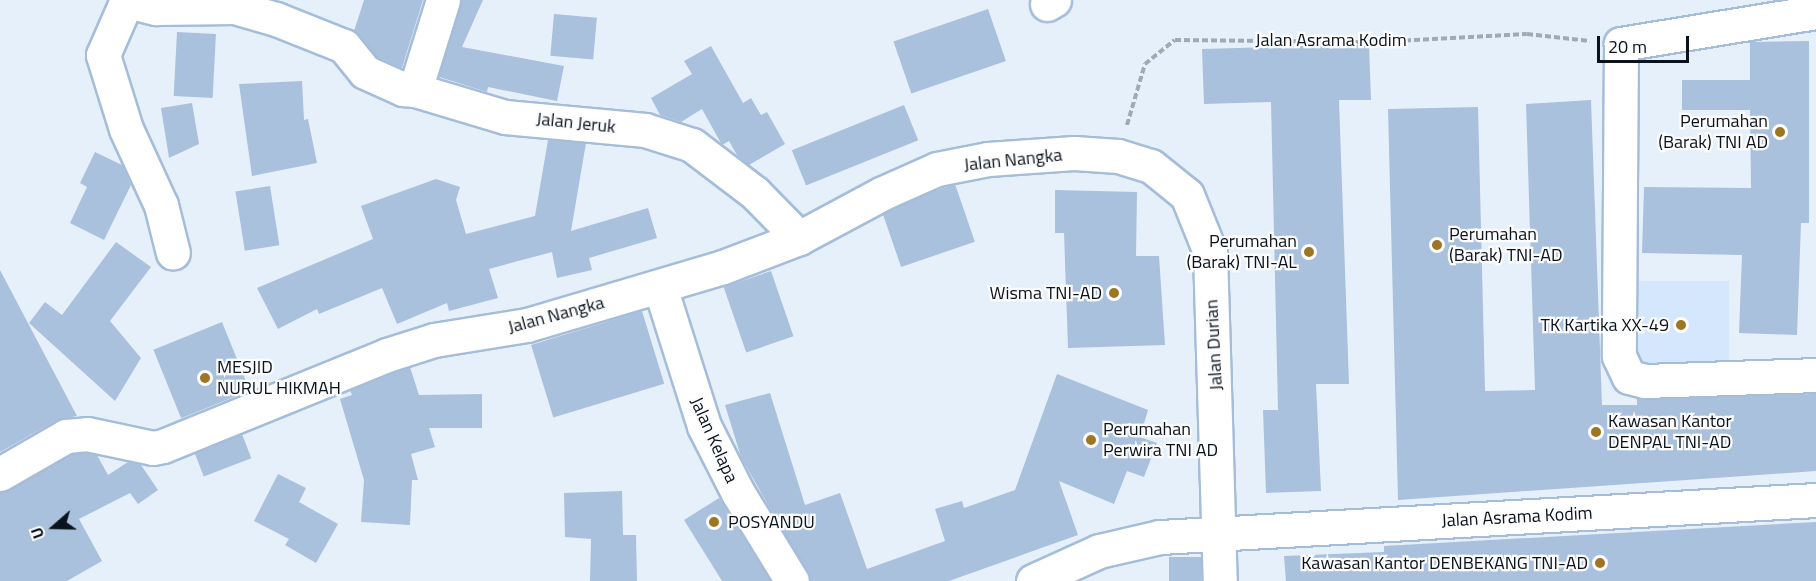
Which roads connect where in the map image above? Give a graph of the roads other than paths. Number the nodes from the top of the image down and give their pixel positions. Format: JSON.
{"nodes":[{"id":1,"x":127,"y":0,"type":"edge"},
{"id":2,"x":443,"y":0,"type":"edge"},
{"id":3,"x":1816,"y":12,"type":"edge"},
{"id":4,"x":415,"y":90,"type":"junction"},
{"id":5,"x":1118,"y":156,"type":"joint"},
{"id":6,"x":799,"y":238,"type":"junction"},
{"id":7,"x":172,"y":253,"type":"dead end"},
{"id":8,"x":660,"y":287,"type":"junction"},
{"id":9,"x":1816,"y":375,"type":"edge"},
{"id":10,"x":0,"y":474,"type":"edge"},
{"id":11,"x":1816,"y":500,"type":"edge"},
{"id":12,"x":1219,"y":534,"type":"junction"},
{"id":13,"x":792,"y":581,"type":"edge"},
{"id":14,"x":1033,"y":581,"type":"edge"},
{"id":15,"x":1220,"y":581,"type":"edge"}],
"edges":[{"from":1,"to":4,"type":"street","name":"Jalan Jeruk"},
{"from":1,"to":7,"type":"street"},
{"from":2,"to":4,"type":"street"},
{"from":3,"to":9,"type":"street"},
{"from":4,"to":6,"type":"street","name":"Jalan Jeruk"},
{"from":5,"to":6,"type":"street","name":"Jalan Nangka"},
{"from":5,"to":12,"type":"street","name":"Jalan Durian"},
{"from":6,"to":8,"type":"street","name":"Jalan Nangka"},
{"from":8,"to":10,"type":"street","name":"Jalan Nangka"},
{"from":8,"to":13,"type":"street","name":"Jalan Kelapa"},
{"from":11,"to":12,"type":"street","name":"Jalan Asrama Kodim"},
{"from":12,"to":14,"type":"street"},
{"from":12,"to":15,"type":"street","name":"Jalan Durian"}]}
